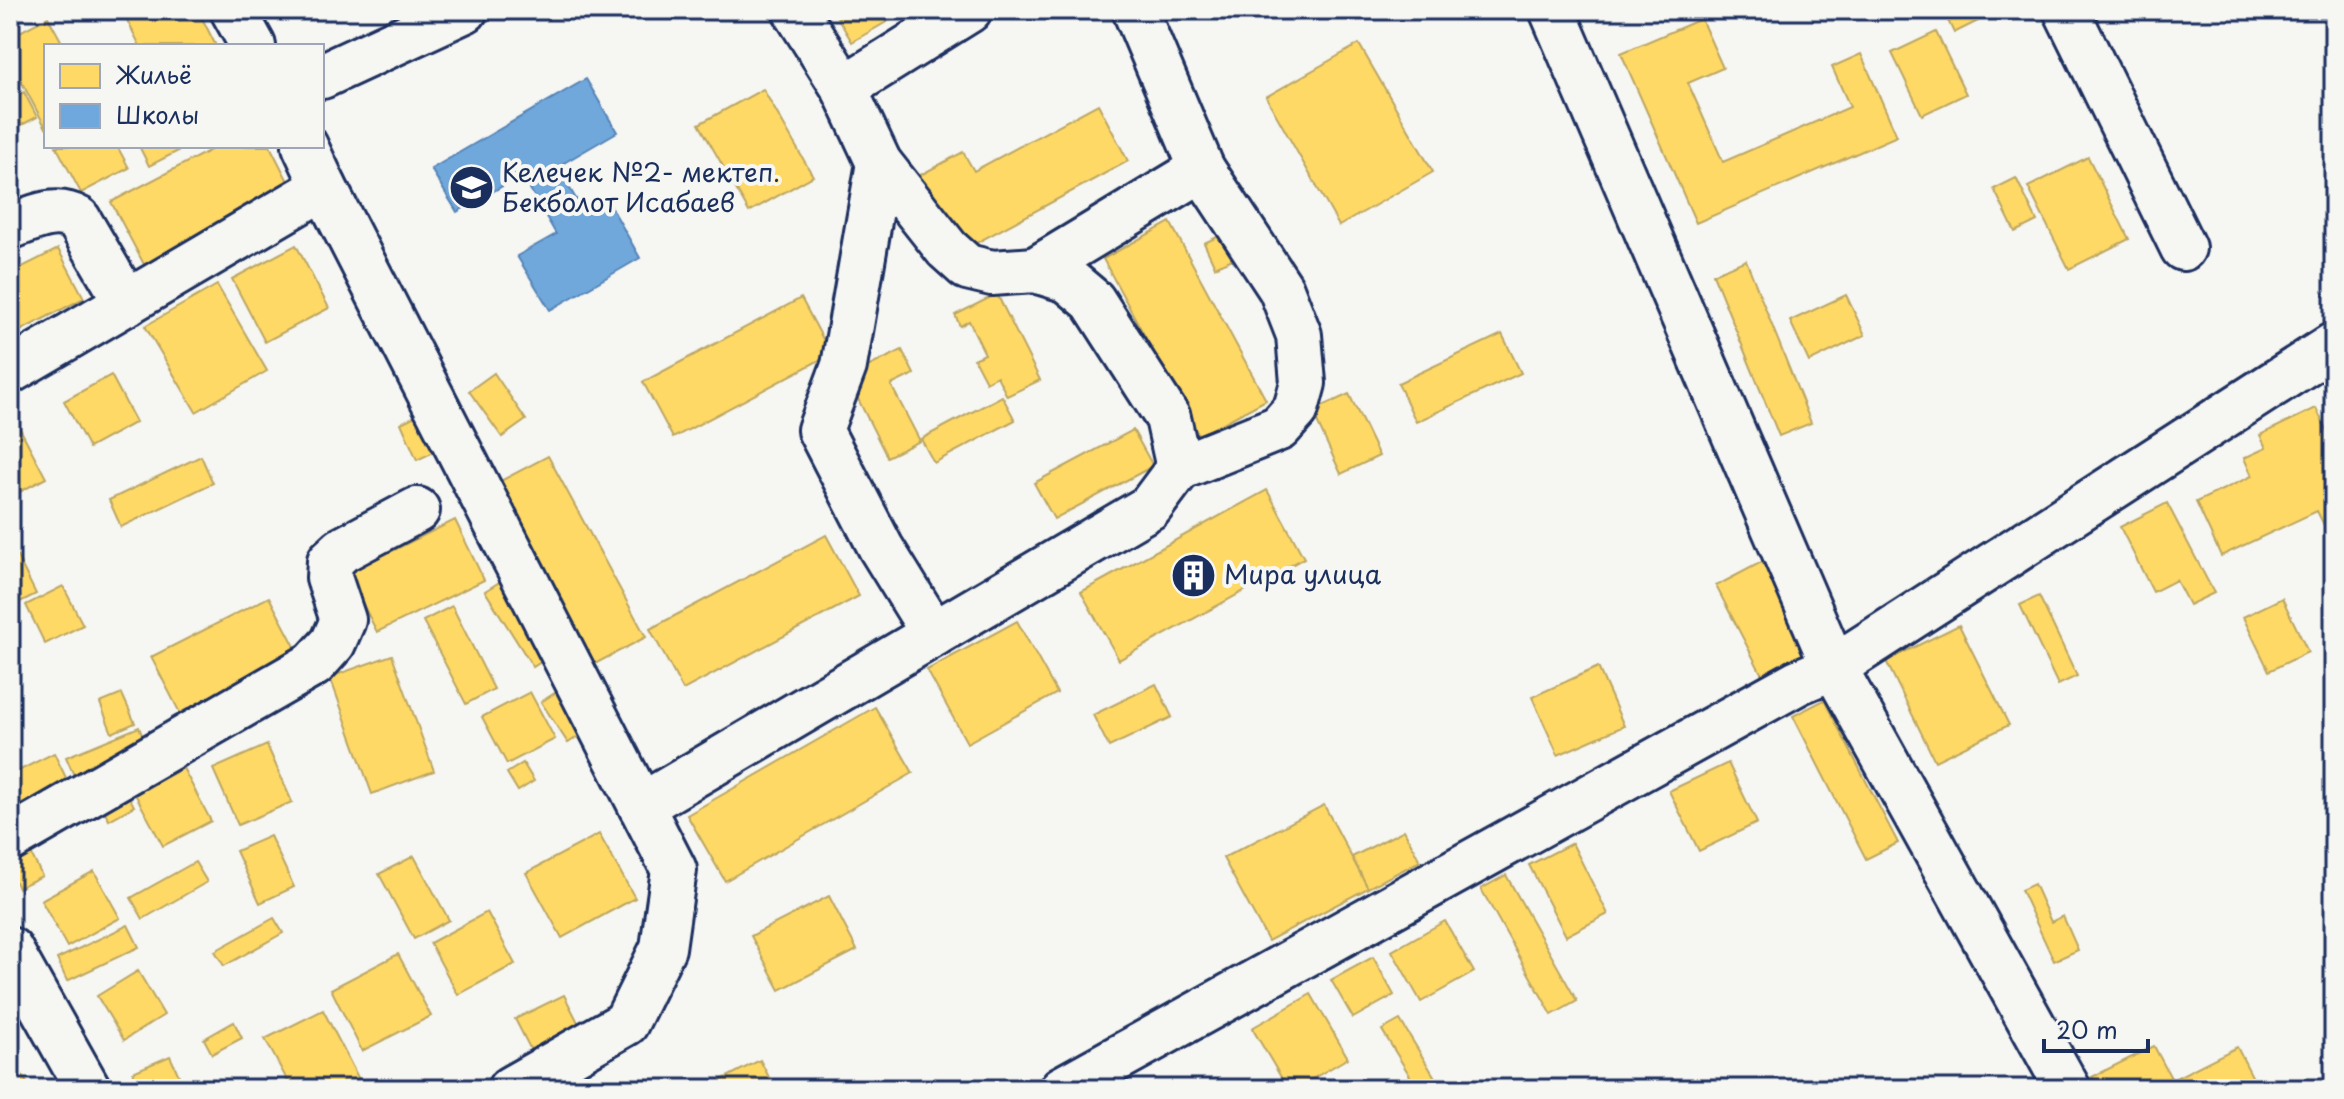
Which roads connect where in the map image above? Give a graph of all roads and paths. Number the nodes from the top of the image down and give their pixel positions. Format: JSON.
{"nodes":[{"id":1,"x":233,"y":10,"type":"edge"},
{"id":2,"x":465,"y":10,"type":"edge"},
{"id":3,"x":795,"y":10,"type":"edge"},
{"id":4,"x":969,"y":10,"type":"edge"},
{"id":5,"x":1135,"y":10,"type":"edge"},
{"id":6,"x":1552,"y":10,"type":"edge"},
{"id":7,"x":2066,"y":10,"type":"edge"},
{"id":8,"x":252,"y":44,"type":"edge"},
{"id":9,"x":324,"y":75,"type":"edge"},
{"id":10,"x":844,"y":88,"type":"junction"},
{"id":11,"x":306,"y":148,"type":"edge"},
{"id":12,"x":879,"y":163,"type":"junction"},
{"id":13,"x":1202,"y":169,"type":"junction"},
{"id":14,"x":324,"y":187,"type":"junction"},
{"id":15,"x":16,"y":211,"type":"edge"},
{"id":16,"x":2183,"y":248,"type":"dead end"},
{"id":17,"x":1035,"y":270,"type":"junction"},
{"id":18,"x":127,"y":303,"type":"junction"},
{"id":19,"x":2334,"y":345,"type":"edge"},
{"id":20,"x":10,"y":371,"type":"edge"},
{"id":21,"x":1179,"y":468,"type":"junction"},
{"id":22,"x":417,"y":510,"type":"dead end"},
{"id":23,"x":934,"y":634,"type":"junction"},
{"id":24,"x":1834,"y":667,"type":"junction"},
{"id":25,"x":641,"y":806,"type":"junction"},
{"id":26,"x":10,"y":839,"type":"edge"},
{"id":27,"x":10,"y":950,"type":"edge"},
{"id":28,"x":88,"y":1089,"type":"edge"},
{"id":29,"x":510,"y":1089,"type":"edge"},
{"id":30,"x":1062,"y":1089,"type":"edge"},
{"id":31,"x":2068,"y":1089,"type":"edge"}],
"edges":[{"from":1,"to":8,"type":"street"},
{"from":2,"to":9,"type":"street"},
{"from":3,"to":10,"type":"street"},
{"from":4,"to":10,"type":"street"},
{"from":5,"to":13,"type":"street"},
{"from":6,"to":24,"type":"street"},
{"from":7,"to":16,"type":"street"},
{"from":10,"to":12,"type":"street"},
{"from":11,"to":14,"type":"street"},
{"from":12,"to":17,"type":"street"},
{"from":12,"to":23,"type":"street"},
{"from":13,"to":17,"type":"street"},
{"from":13,"to":21,"type":"street"},
{"from":14,"to":18,"type":"street"},
{"from":14,"to":25,"type":"street"},
{"from":15,"to":18,"type":"street"},
{"from":17,"to":21,"type":"street"},
{"from":18,"to":20,"type":"street"},
{"from":19,"to":24,"type":"street"},
{"from":21,"to":23,"type":"street"},
{"from":22,"to":26,"type":"street"},
{"from":23,"to":25,"type":"street"},
{"from":24,"to":30,"type":"street"},
{"from":24,"to":31,"type":"street"},
{"from":25,"to":29,"type":"street"},
{"from":27,"to":28,"type":"street"}]}
